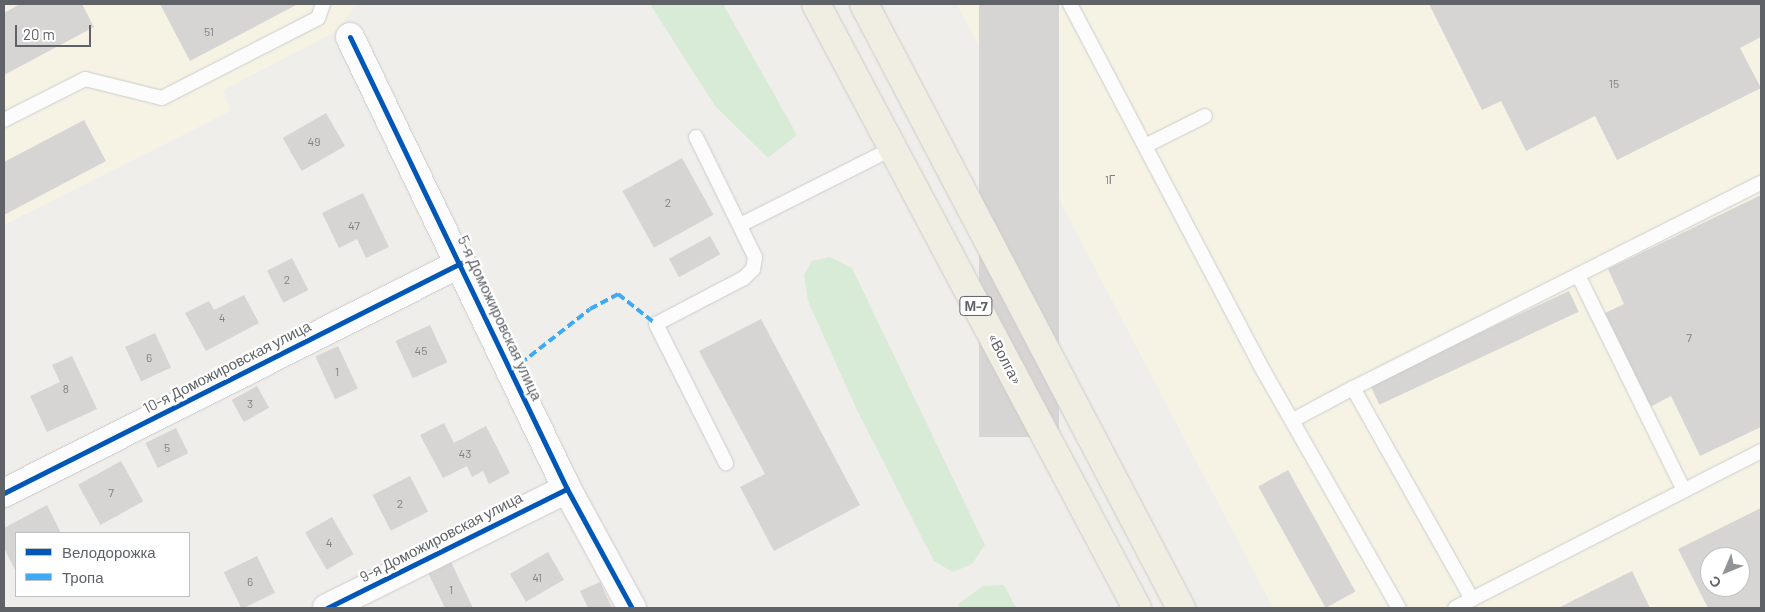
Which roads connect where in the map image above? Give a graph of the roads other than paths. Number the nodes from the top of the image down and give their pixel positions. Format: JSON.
{"nodes":[{"id":1,"x":323,"y":4,"type":"edge"},
{"id":2,"x":816,"y":4,"type":"edge"},
{"id":3,"x":864,"y":4,"type":"edge"},
{"id":4,"x":1070,"y":4,"type":"edge"},
{"id":5,"x":350,"y":37,"type":"dead end"},
{"id":6,"x":1205,"y":116,"type":"dead end"},
{"id":7,"x":4,"y":120,"type":"edge"},
{"id":8,"x":696,"y":137,"type":"dead end"},
{"id":9,"x":1145,"y":146,"type":"junction"},
{"id":10,"x":891,"y":149,"type":"junction"},
{"id":11,"x":1761,"y":183,"type":"edge"},
{"id":12,"x":740,"y":225,"type":"junction"},
{"id":13,"x":461,"y":262,"type":"junction"},
{"id":14,"x":1578,"y":275,"type":"junction"},
{"id":15,"x":1353,"y":388,"type":"junction"},
{"id":16,"x":1293,"y":420,"type":"junction"},
{"id":17,"x":1761,"y":451,"type":"edge"},
{"id":18,"x":726,"y":463,"type":"dead end"},
{"id":19,"x":567,"y":488,"type":"junction"},
{"id":20,"x":1684,"y":490,"type":"junction"},
{"id":21,"x":4,"y":493,"type":"edge"},
{"id":22,"x":1472,"y":599,"type":"junction"},
{"id":23,"x":327,"y":608,"type":"edge"},
{"id":24,"x":632,"y":608,"type":"edge"},
{"id":25,"x":1137,"y":608,"type":"edge"},
{"id":26,"x":1181,"y":608,"type":"edge"},
{"id":27,"x":1399,"y":608,"type":"edge"},
{"id":28,"x":1455,"y":608,"type":"edge"}],
"edges":[{"from":1,"to":7,"type":"lane"},
{"from":2,"to":10,"type":"highway","name":"«Волга»","number":"М-7"},
{"from":3,"to":26,"type":"highway","number":"М-7"},
{"from":4,"to":9,"type":"lane"},
{"from":5,"to":13,"type":"street","name":"5-я Доможировская улица"},
{"from":6,"to":9,"type":"lane"},
{"from":8,"to":12,"type":"lane"},
{"from":9,"to":16,"type":"lane"},
{"from":10,"to":12,"type":"lane"},
{"from":10,"to":25,"type":"highway","name":"«Волга»","number":"М-7"},
{"from":11,"to":14,"type":"lane"},
{"from":12,"to":18,"type":"lane"},
{"from":13,"to":19,"type":"street","name":"5-я Доможировская улица"},
{"from":13,"to":21,"type":"street","name":"10-я Доможировская улица"},
{"from":14,"to":15,"type":"lane"},
{"from":14,"to":20,"type":"lane"},
{"from":15,"to":16,"type":"lane"},
{"from":15,"to":22,"type":"lane"},
{"from":16,"to":27,"type":"lane"},
{"from":17,"to":20,"type":"lane"},
{"from":19,"to":23,"type":"street","name":"9-я Доможировская улица"},
{"from":19,"to":24,"type":"street","name":"5-я Доможировская улица"},
{"from":20,"to":22,"type":"lane"},
{"from":22,"to":28,"type":"lane"}]}
